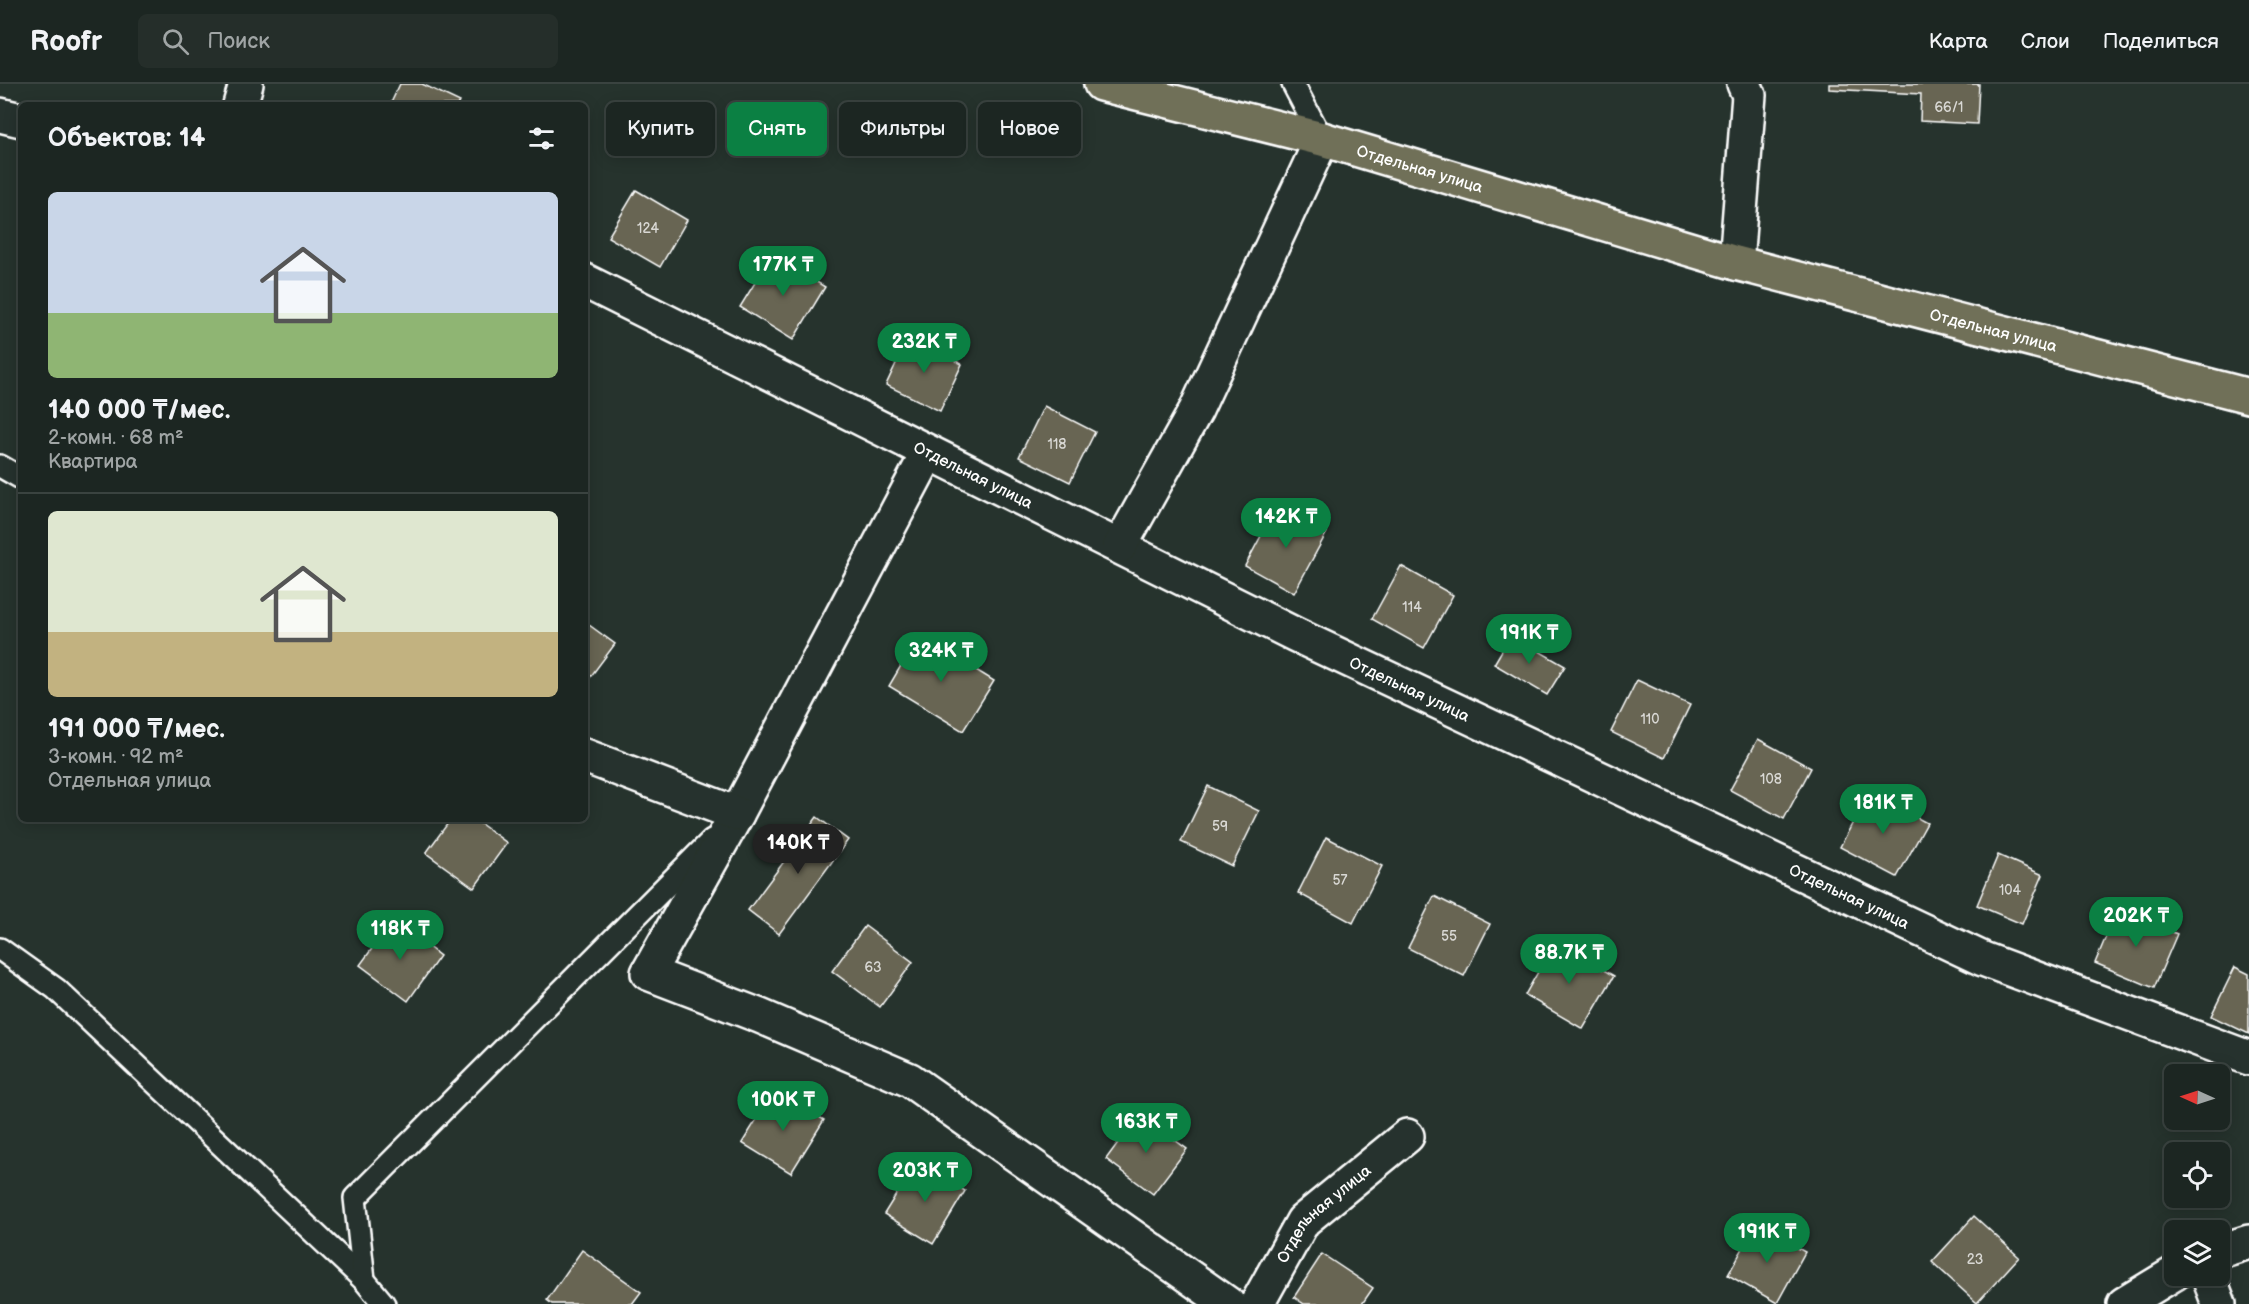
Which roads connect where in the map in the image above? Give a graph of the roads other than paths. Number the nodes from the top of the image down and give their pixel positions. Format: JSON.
{"nodes":[{"id":1,"x":246,"y":84,"type":"edge"},
{"id":2,"x":1101,"y":84,"type":"edge"},
{"id":3,"x":1293,"y":84,"type":"edge"},
{"id":4,"x":1744,"y":84,"type":"edge"},
{"id":5,"x":241,"y":102,"type":"edge"},
{"id":6,"x":0,"y":116,"type":"edge"},
{"id":7,"x":18,"y":119,"type":"edge"},
{"id":8,"x":1322,"y":139,"type":"junction"},
{"id":9,"x":1736,"y":262,"type":"junction"},
{"id":10,"x":588,"y":283,"type":"edge"},
{"id":11,"x":2249,"y":396,"type":"edge"},
{"id":12,"x":928,"y":453,"type":"junction"},
{"id":13,"x":0,"y":466,"type":"edge"},
{"id":14,"x":18,"y":476,"type":"edge"},
{"id":15,"x":1120,"y":546,"type":"junction"},
{"id":16,"x":588,"y":757,"type":"edge"},
{"id":17,"x":737,"y":814,"type":"junction"},
{"id":18,"x":0,"y":949,"type":"edge"},
{"id":19,"x":2249,"y":1058,"type":"edge"},
{"id":20,"x":1407,"y":1136,"type":"dead end"},
{"id":21,"x":2249,"y":1242,"type":"edge"},
{"id":22,"x":2230,"y":1248,"type":"edge"},
{"id":23,"x":364,"y":1280,"type":"junction"},
{"id":24,"x":2164,"y":1280,"type":"edge"},
{"id":25,"x":2212,"y":1286,"type":"edge"},
{"id":26,"x":384,"y":1304,"type":"edge"},
{"id":27,"x":1228,"y":1304,"type":"edge"},
{"id":28,"x":1257,"y":1304,"type":"edge"},
{"id":29,"x":2124,"y":1304,"type":"edge"},
{"id":30,"x":2219,"y":1304,"type":"edge"}],
"edges":[{"from":1,"to":5,"type":"street"},
{"from":2,"to":8,"type":"main road","name":"Отдельная улица"},
{"from":3,"to":8,"type":"lane"},
{"from":4,"to":9,"type":"street"},
{"from":6,"to":7,"type":"street"},
{"from":8,"to":9,"type":"main road","name":"Отдельная улица"},
{"from":8,"to":15,"type":"street"},
{"from":9,"to":11,"type":"main road","name":"Отдельная улица"},
{"from":10,"to":12,"type":"street","name":"Отдельная улица"},
{"from":12,"to":15,"type":"street","name":"Отдельная улица"},
{"from":12,"to":17,"type":"street"},
{"from":13,"to":14,"type":"lane"},
{"from":15,"to":19,"type":"street","name":"Отдельная улица"},
{"from":16,"to":17,"type":"street"},
{"from":17,"to":23,"type":"lane"},
{"from":17,"to":27,"type":"street"},
{"from":18,"to":23,"type":"lane"},
{"from":20,"to":28,"type":"street","name":"Отдельная улица"},
{"from":21,"to":22,"type":"street"},
{"from":23,"to":26,"type":"lane"},
{"from":24,"to":29,"type":"street"},
{"from":25,"to":30,"type":"street"}]}
